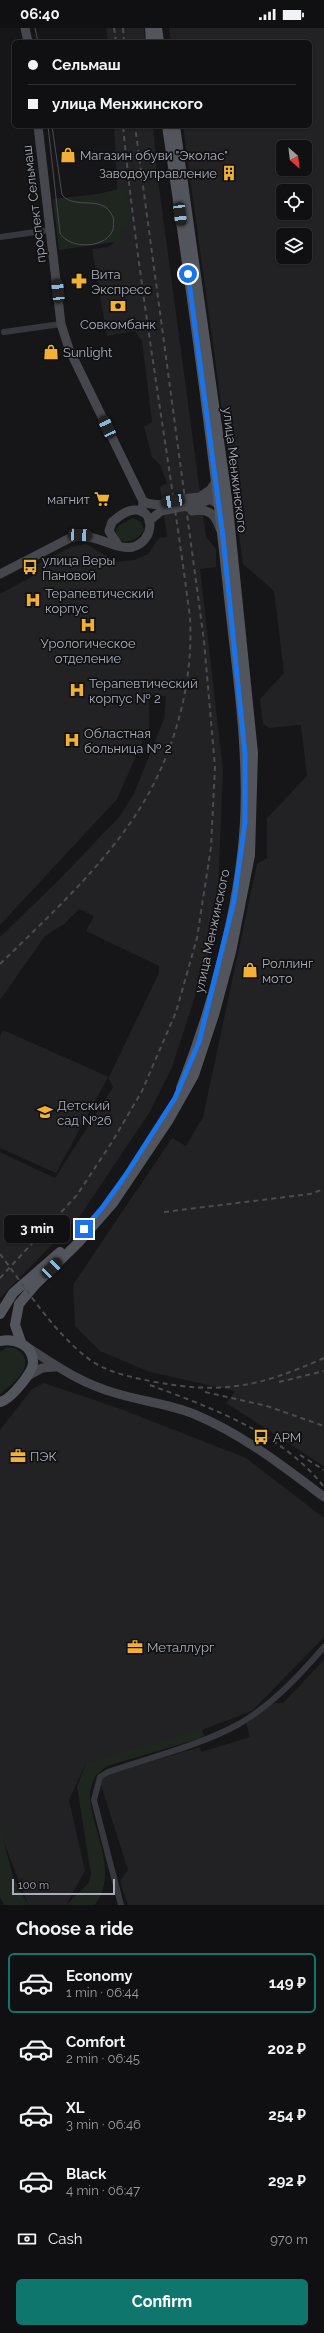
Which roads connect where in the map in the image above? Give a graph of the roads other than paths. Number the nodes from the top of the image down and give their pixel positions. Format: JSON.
{"nodes":[{"id":1,"x":25,"y":28,"type":"edge"},
{"id":2,"x":150,"y":28,"type":"edge"},
{"id":3,"x":157,"y":28,"type":"edge"},
{"id":4,"x":28,"y":40,"type":"edge"},
{"id":5,"x":151,"y":40,"type":"edge"},
{"id":6,"x":159,"y":40,"type":"edge"},
{"id":7,"x":38,"y":128,"type":"edge"},
{"id":8,"x":167,"y":128,"type":"edge"},
{"id":9,"x":175,"y":128,"type":"edge"},
{"id":10,"x":50,"y":230,"type":"junction"},
{"id":11,"x":0,"y":237,"type":"edge"},
{"id":12,"x":61,"y":324,"type":"junction"},
{"id":13,"x":4,"y":332,"type":"dead end"},
{"id":14,"x":220,"y":479,"type":"junction"},
{"id":15,"x":214,"y":496,"type":"junction"},
{"id":16,"x":201,"y":500,"type":"junction"},
{"id":17,"x":143,"y":501,"type":"junction"},
{"id":18,"x":153,"y":504,"type":"junction"},
{"id":19,"x":142,"y":512,"type":"junction"},
{"id":20,"x":225,"y":523,"type":"junction"},
{"id":21,"x":150,"y":524,"type":"junction"},
{"id":22,"x":223,"y":537,"type":"junction"},
{"id":23,"x":118,"y":545,"type":"junction"},
{"id":24,"x":0,"y":574,"type":"edge"},
{"id":25,"x":32,"y":1282,"type":"junction"},
{"id":26,"x":0,"y":1314,"type":"edge"},
{"id":27,"x":0,"y":1341,"type":"edge"},
{"id":28,"x":23,"y":1344,"type":"junction"},
{"id":29,"x":55,"y":1367,"type":"junction"},
{"id":30,"x":26,"y":1378,"type":"junction"},
{"id":31,"x":0,"y":1402,"type":"edge"},
{"id":32,"x":324,"y":1497,"type":"edge"},
{"id":33,"x":324,"y":1647,"type":"edge"},
{"id":34,"x":120,"y":1902,"type":"edge"},
{"id":35,"x":113,"y":1905,"type":"edge"}],
"edges":[{"from":1,"to":4,"type":"main road"},
{"from":2,"to":5,"type":"main road"},
{"from":3,"to":6,"type":"main road"},
{"from":7,"to":10,"type":"main road","name":"проспект Сельмаш"},
{"from":8,"to":14,"type":"main road","name":"улица Менжинского"},
{"from":9,"to":14,"type":"main road","name":"улица Менжинского"},
{"from":10,"to":11,"type":"street"},
{"from":10,"to":12,"type":"main road","name":"проспект Сельмаш"},
{"from":12,"to":13,"type":"street"},
{"from":12,"to":17,"type":"main road","name":"проспект Сельмаш"},
{"from":14,"to":15,"type":"main road","name":"улица Менжинского"},
{"from":14,"to":16,"type":"main road"},
{"from":14,"to":20,"type":"main road","name":"улица Менжинского"},
{"from":15,"to":16,"type":"main road"},
{"from":15,"to":20,"type":"main road","name":"улица Менжинского"},
{"from":16,"to":18,"type":"main road"},
{"from":16,"to":20,"type":"main road"},
{"from":16,"to":21,"type":"main road"},
{"from":17,"to":18,"type":"main road"},
{"from":17,"to":19,"type":"main road"},
{"from":18,"to":19,"type":"main road"},
{"from":19,"to":21,"type":"main road"},
{"from":19,"to":23,"type":"main road"},
{"from":20,"to":22,"type":"main road","name":"улица Менжинского"},
{"from":20,"to":25,"type":"main road","name":"улица Менжинского"},
{"from":21,"to":22,"type":"main road"},
{"from":21,"to":23,"type":"main road"},
{"from":22,"to":25,"type":"main road","name":"улица Менжинского"},
{"from":23,"to":24,"type":"main road"},
{"from":25,"to":26,"type":"main road"},
{"from":25,"to":28,"type":"main road"},
{"from":27,"to":28,"type":"main road"},
{"from":28,"to":29,"type":"main road"},
{"from":28,"to":30,"type":"main road"},
{"from":29,"to":30,"type":"main road"},
{"from":29,"to":32,"type":"main road"},
{"from":30,"to":31,"type":"main road"},
{"from":33,"to":34,"type":"street"},
{"from":34,"to":35,"type":"street"}]}
